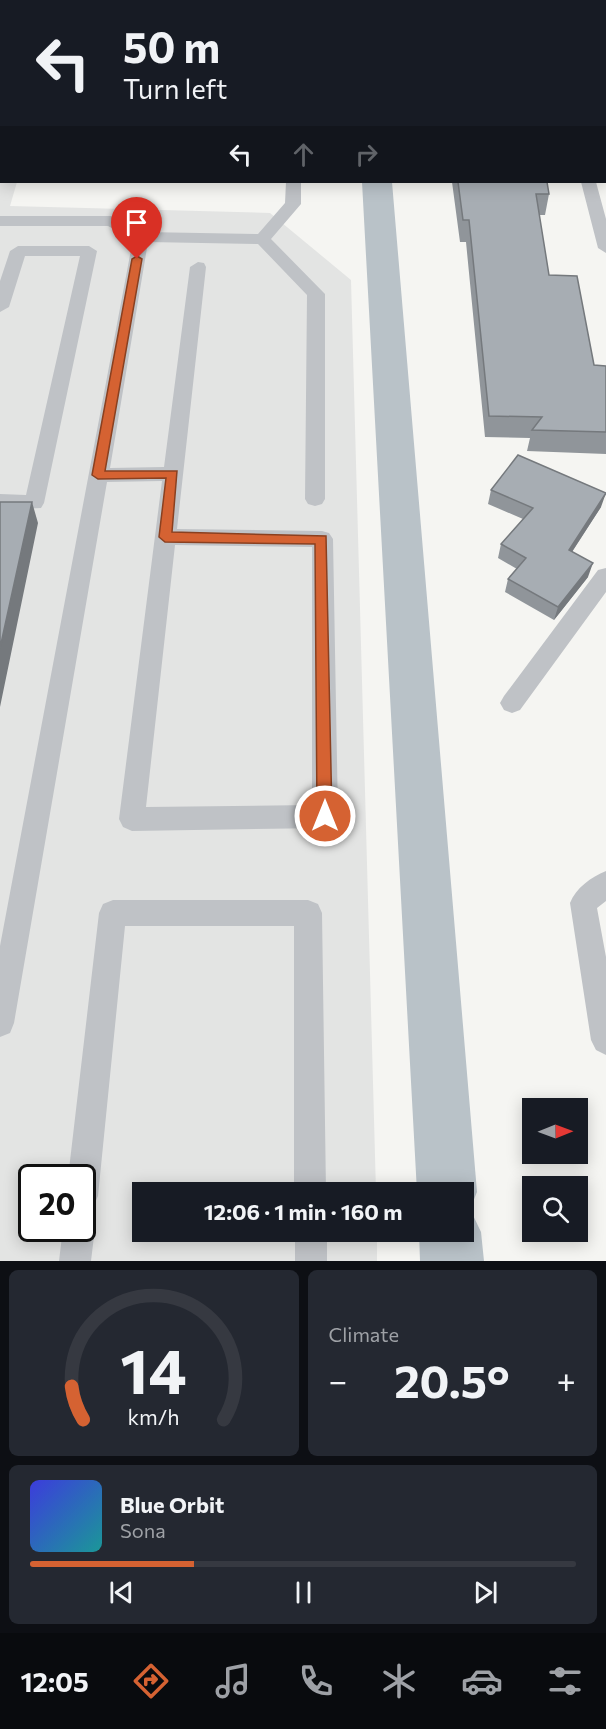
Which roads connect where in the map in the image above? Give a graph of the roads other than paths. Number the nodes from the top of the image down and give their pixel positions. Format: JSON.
{"nodes":[{"id":1,"x":293,"y":183,"type":"edge"},
{"id":2,"x":588,"y":183,"type":"edge"},
{"id":3,"x":601,"y":210,"type":"edge"},
{"id":4,"x":0,"y":221,"type":"edge"},
{"id":5,"x":141,"y":237,"type":"junction"},
{"id":6,"x":262,"y":238,"type":"junction"},
{"id":7,"x":606,"y":248,"type":"edge"},
{"id":8,"x":198,"y":267,"type":"dead end"},
{"id":9,"x":0,"y":307,"type":"edge"},
{"id":10,"x":173,"y":474,"type":"junction"},
{"id":11,"x":98,"y":475,"type":"junction"},
{"id":12,"x":315,"y":499,"type":"dead end"},
{"id":13,"x":0,"y":502,"type":"edge"},
{"id":14,"x":165,"y":537,"type":"junction"},
{"id":15,"x":606,"y":576,"type":"edge"},
{"id":16,"x":512,"y":703,"type":"dead end"},
{"id":17,"x":606,"y":884,"type":"edge"},
{"id":18,"x":0,"y":1023,"type":"edge"},
{"id":19,"x":606,"y":1040,"type":"edge"},
{"id":20,"x":86,"y":1164,"type":"edge"},
{"id":21,"x":310,"y":1182,"type":"edge"},
{"id":22,"x":77,"y":1242,"type":"edge"},
{"id":23,"x":311,"y":1242,"type":"edge"},
{"id":24,"x":75,"y":1261,"type":"edge"},
{"id":25,"x":311,"y":1261,"type":"edge"}],
"edges":[{"from":1,"to":6,"type":"lane"},
{"from":2,"to":3,"type":"lane"},
{"from":3,"to":7,"type":"lane"},
{"from":4,"to":5,"type":"lane"},
{"from":5,"to":6,"type":"lane"},
{"from":5,"to":11,"type":"lane"},
{"from":6,"to":12,"type":"lane"},
{"from":8,"to":10,"type":"lane"},
{"from":9,"to":13,"type":"lane"},
{"from":10,"to":11,"type":"lane"},
{"from":10,"to":14,"type":"lane"},
{"from":11,"to":18,"type":"lane"},
{"from":14,"to":14,"type":"lane"},
{"from":15,"to":16,"type":"lane"},
{"from":17,"to":19,"type":"lane"},
{"from":20,"to":21,"type":"lane"},
{"from":22,"to":24,"type":"lane"},
{"from":23,"to":25,"type":"lane"}]}
